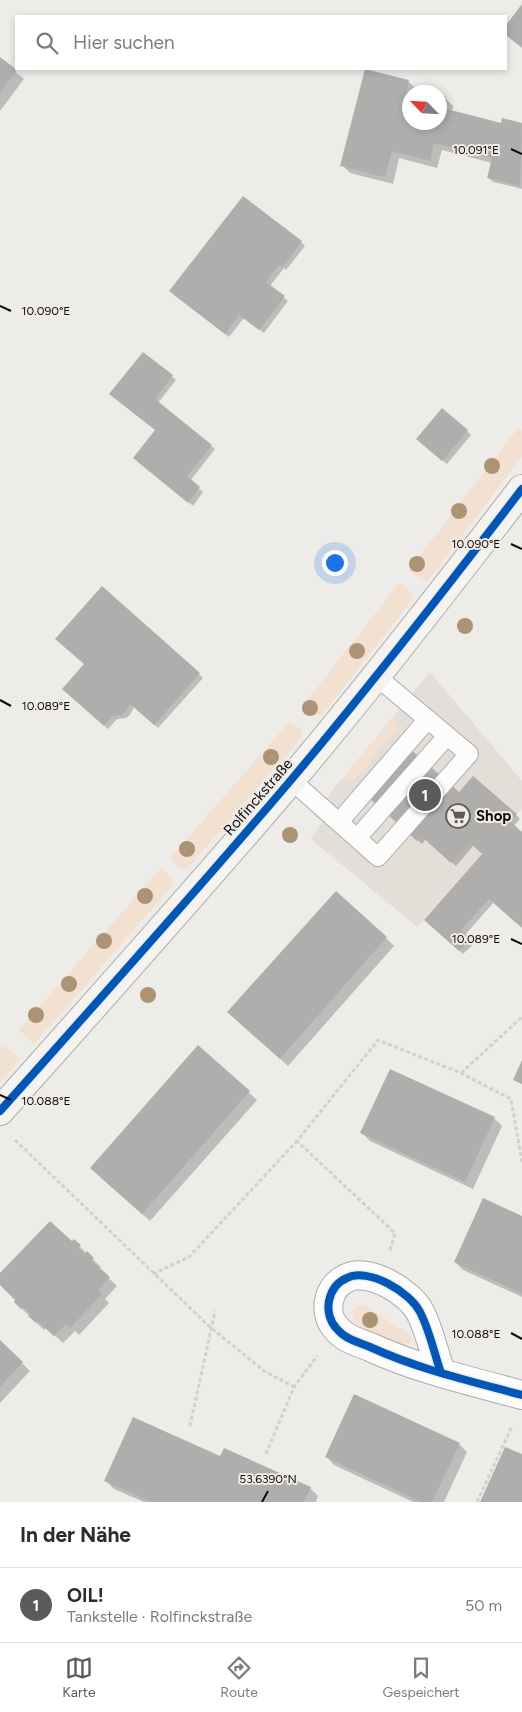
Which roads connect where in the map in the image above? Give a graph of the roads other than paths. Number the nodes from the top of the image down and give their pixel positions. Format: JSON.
{"nodes":[{"id":1,"x":522,"y":489,"type":"edge"},
{"id":2,"x":376,"y":676,"type":"junction"},
{"id":3,"x":428,"y":719,"type":"junction"},
{"id":4,"x":448,"y":736,"type":"junction"},
{"id":5,"x":291,"y":780,"type":"junction"},
{"id":6,"x":339,"y":822,"type":"junction"},
{"id":7,"x":357,"y":838,"type":"junction"},
{"id":8,"x":0,"y":1111,"type":"edge"},
{"id":9,"x":441,"y":1373,"type":"junction"},
{"id":10,"x":522,"y":1395,"type":"edge"}],
"edges":[{"from":1,"to":2,"type":"main road","name":"Rolfinckstraße"},
{"from":2,"to":3,"type":"lane"},
{"from":2,"to":5,"type":"main road","name":"Rolfinckstraße"},
{"from":3,"to":4,"type":"lane"},
{"from":3,"to":6,"type":"lane"},
{"from":4,"to":7,"type":"lane"},
{"from":4,"to":7,"type":"lane"},
{"from":5,"to":6,"type":"lane"},
{"from":5,"to":8,"type":"main road","name":"Rolfinckstraße"},
{"from":6,"to":7,"type":"lane"},
{"from":9,"to":9,"type":"street"},
{"from":9,"to":10,"type":"street"}]}
